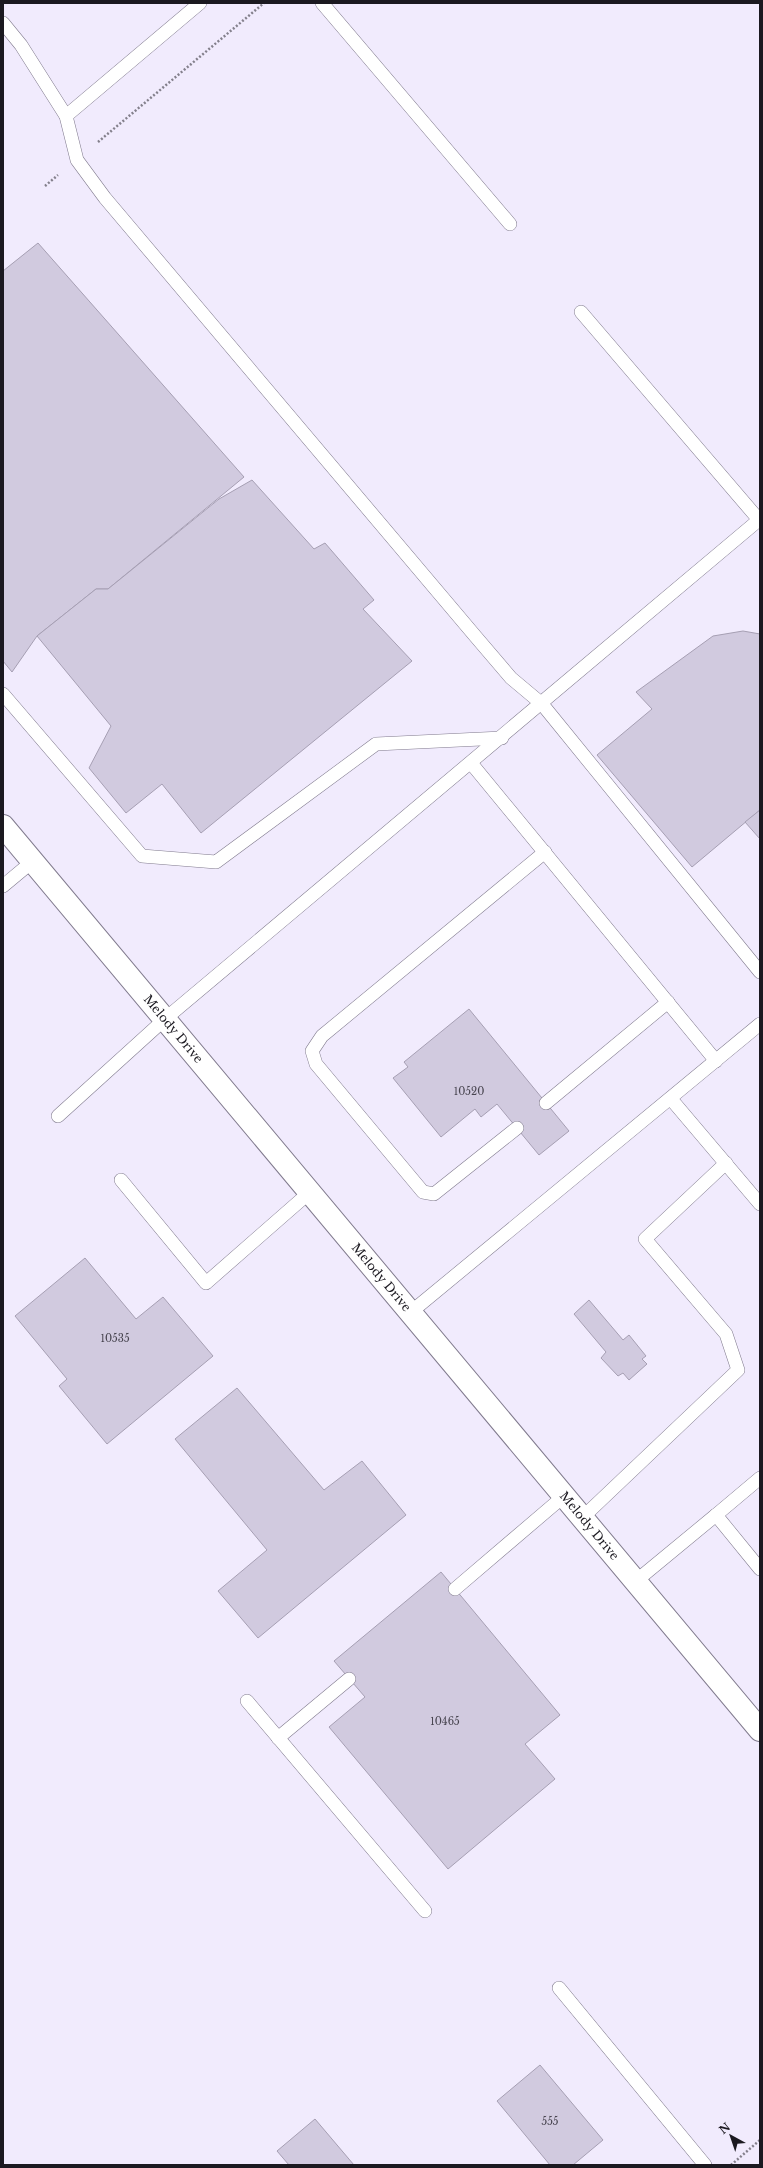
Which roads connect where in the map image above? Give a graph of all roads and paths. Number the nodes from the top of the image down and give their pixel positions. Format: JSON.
{"nodes":[{"id":1,"x":200,"y":3,"type":"edge"},
{"id":2,"x":264,"y":3,"type":"edge"},
{"id":3,"x":322,"y":3,"type":"edge"},
{"id":4,"x":3,"y":23,"type":"edge"},
{"id":5,"x":66,"y":116,"type":"junction"},
{"id":6,"x":77,"y":160,"type":"junction"},
{"id":7,"x":45,"y":186,"type":"dead end"},
{"id":8,"x":510,"y":224,"type":"dead end"},
{"id":9,"x":581,"y":312,"type":"dead end"},
{"id":10,"x":760,"y":520,"type":"edge"},
{"id":11,"x":3,"y":694,"type":"edge"},
{"id":12,"x":542,"y":704,"type":"junction"},
{"id":13,"x":502,"y":738,"type":"junction"},
{"id":14,"x":472,"y":763,"type":"junction"},
{"id":15,"x":3,"y":826,"type":"edge"},
{"id":16,"x":545,"y":852,"type":"junction"},
{"id":17,"x":33,"y":862,"type":"junction"},
{"id":18,"x":3,"y":886,"type":"edge"},
{"id":19,"x":760,"y":972,"type":"edge"},
{"id":20,"x":668,"y":1002,"type":"junction"},
{"id":21,"x":165,"y":1019,"type":"junction"},
{"id":22,"x":760,"y":1024,"type":"edge"},
{"id":23,"x":716,"y":1061,"type":"junction"},
{"id":24,"x":671,"y":1098,"type":"junction"},
{"id":25,"x":546,"y":1103,"type":"dead end"},
{"id":26,"x":58,"y":1116,"type":"dead end"},
{"id":27,"x":517,"y":1128,"type":"dead end"},
{"id":28,"x":726,"y":1164,"type":"junction"},
{"id":29,"x":121,"y":1180,"type":"dead end"},
{"id":30,"x":310,"y":1192,"type":"junction"},
{"id":31,"x":760,"y":1204,"type":"edge"},
{"id":32,"x":411,"y":1312,"type":"junction"},
{"id":33,"x":760,"y":1478,"type":"edge"},
{"id":34,"x":564,"y":1496,"type":"junction"},
{"id":35,"x":716,"y":1515,"type":"junction"},
{"id":36,"x":582,"y":1518,"type":"junction"},
{"id":37,"x":760,"y":1569,"type":"edge"},
{"id":38,"x":636,"y":1581,"type":"junction"},
{"id":39,"x":455,"y":1589,"type":"dead end"},
{"id":40,"x":349,"y":1678,"type":"dead end"},
{"id":41,"x":247,"y":1701,"type":"dead end"},
{"id":42,"x":760,"y":1730,"type":"edge"},
{"id":43,"x":278,"y":1738,"type":"junction"},
{"id":44,"x":425,"y":1911,"type":"dead end"},
{"id":45,"x":559,"y":1988,"type":"dead end"},
{"id":46,"x":760,"y":2140,"type":"edge"},
{"id":47,"x":705,"y":2165,"type":"edge"},
{"id":48,"x":731,"y":2165,"type":"edge"}],
"edges":[{"from":1,"to":5,"type":"lane"},
{"from":2,"to":6,"type":"path"},
{"from":3,"to":8,"type":"lane"},
{"from":4,"to":5,"type":"lane"},
{"from":5,"to":6,"type":"lane"},
{"from":6,"to":7,"type":"path"},
{"from":6,"to":12,"type":"lane"},
{"from":9,"to":10,"type":"lane"},
{"from":10,"to":12,"type":"lane"},
{"from":11,"to":13,"type":"lane"},
{"from":12,"to":13,"type":"lane"},
{"from":12,"to":19,"type":"lane"},
{"from":13,"to":14,"type":"lane"},
{"from":14,"to":16,"type":"lane"},
{"from":14,"to":21,"type":"lane"},
{"from":15,"to":17,"type":"street","name":"Melody Drive"},
{"from":16,"to":20,"type":"lane"},
{"from":16,"to":27,"type":"lane"},
{"from":17,"to":18,"type":"lane"},
{"from":17,"to":21,"type":"street","name":"Melody Drive"},
{"from":20,"to":23,"type":"lane"},
{"from":20,"to":25,"type":"lane"},
{"from":21,"to":26,"type":"lane"},
{"from":21,"to":30,"type":"street","name":"Melody Drive"},
{"from":22,"to":23,"type":"lane"},
{"from":23,"to":24,"type":"lane"},
{"from":24,"to":28,"type":"lane"},
{"from":24,"to":32,"type":"lane"},
{"from":28,"to":31,"type":"lane"},
{"from":28,"to":36,"type":"lane"},
{"from":29,"to":30,"type":"lane"},
{"from":30,"to":32,"type":"street","name":"Melody Drive"},
{"from":32,"to":34,"type":"street","name":"Melody Drive"},
{"from":33,"to":35,"type":"lane"},
{"from":34,"to":36,"type":"street","name":"Melody Drive"},
{"from":34,"to":39,"type":"lane"},
{"from":35,"to":37,"type":"lane"},
{"from":35,"to":38,"type":"lane"},
{"from":36,"to":38,"type":"street","name":"Melody Drive"},
{"from":38,"to":42,"type":"street","name":"Melody Drive"},
{"from":40,"to":43,"type":"lane"},
{"from":41,"to":43,"type":"lane"},
{"from":43,"to":44,"type":"lane"},
{"from":45,"to":47,"type":"lane"},
{"from":46,"to":48,"type":"path"}]}
